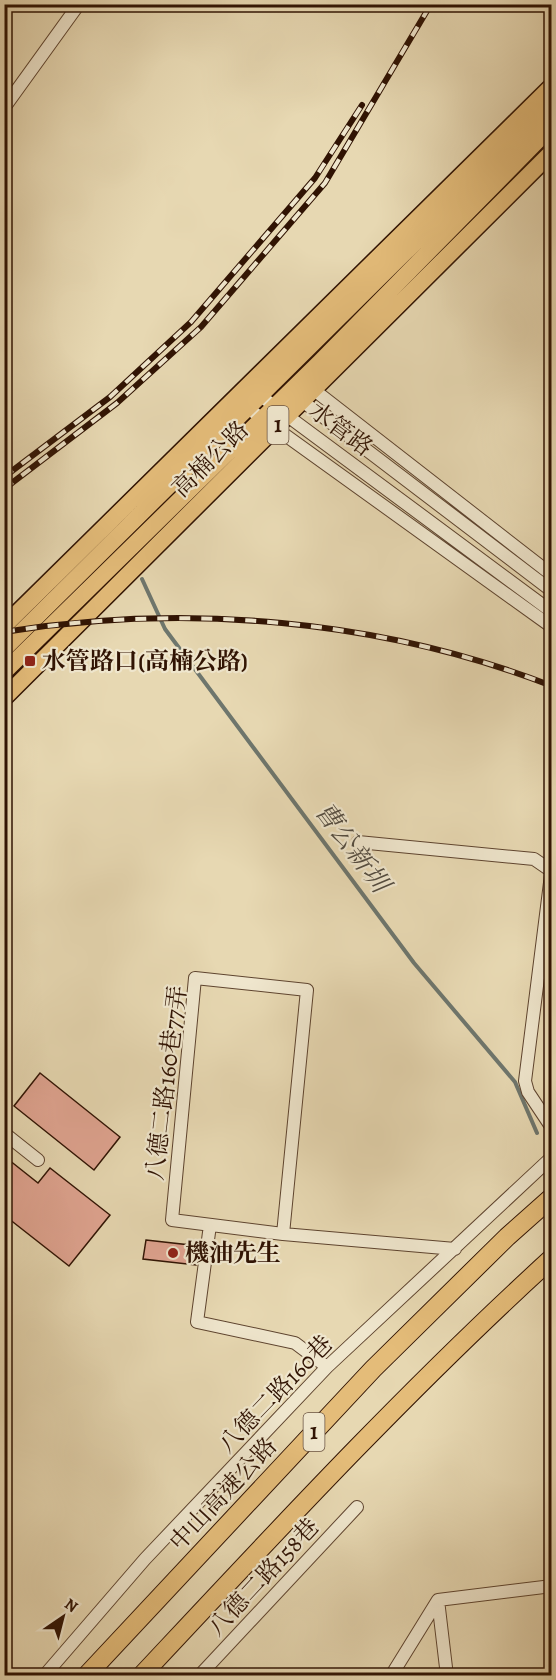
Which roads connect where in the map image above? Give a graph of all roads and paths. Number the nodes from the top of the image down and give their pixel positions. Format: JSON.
{"nodes":[{"id":1,"x":79,"y":4,"type":"edge"},
{"id":2,"x":552,"y":86,"type":"edge"},
{"id":3,"x":552,"y":107,"type":"edge"},
{"id":4,"x":4,"y":108,"type":"edge"},
{"id":5,"x":552,"y":126,"type":"edge"},
{"id":6,"x":552,"y":152,"type":"edge"},
{"id":7,"x":291,"y":384,"type":"junction"},
{"id":8,"x":265,"y":408,"type":"junction"},
{"id":9,"x":552,"y":575,"type":"edge"},
{"id":10,"x":552,"y":591,"type":"edge"},
{"id":11,"x":552,"y":612,"type":"edge"},
{"id":12,"x":4,"y":626,"type":"edge"},
{"id":13,"x":552,"y":627,"type":"edge"},
{"id":14,"x":4,"y":649,"type":"edge"},
{"id":15,"x":4,"y":672,"type":"edge"},
{"id":16,"x":4,"y":698,"type":"edge"},
{"id":17,"x":358,"y":842,"type":"dead end"},
{"id":18,"x":551,"y":869,"type":"edge"},
{"id":19,"x":552,"y":1128,"type":"edge"},
{"id":20,"x":4,"y":1133,"type":"edge"},
{"id":21,"x":552,"y":1157,"type":"edge"},
{"id":22,"x":38,"y":1160,"type":"dead end"},
{"id":23,"x":552,"y":1197,"type":"edge"},
{"id":24,"x":210,"y":1225,"type":"junction"},
{"id":25,"x":283,"y":1234,"type":"junction"},
{"id":26,"x":455,"y":1250,"type":"junction"},
{"id":27,"x":552,"y":1258,"type":"edge"},
{"id":28,"x":327,"y":1367,"type":"junction"},
{"id":29,"x":357,"y":1507,"type":"dead end"},
{"id":30,"x":552,"y":1586,"type":"edge"},
{"id":31,"x":438,"y":1600,"type":"junction"},
{"id":32,"x":44,"y":1676,"type":"edge"},
{"id":33,"x":86,"y":1676,"type":"edge"},
{"id":34,"x":141,"y":1676,"type":"edge"},
{"id":35,"x":199,"y":1676,"type":"edge"},
{"id":36,"x":391,"y":1676,"type":"edge"},
{"id":37,"x":447,"y":1676,"type":"edge"}],
"edges":[{"from":1,"to":4,"type":"street"},
{"from":2,"to":7,"type":"main road","name":"高楠公路","number":"1"},
{"from":3,"to":7,"type":"main road","name":"高楠公路","number":"1"},
{"from":5,"to":7,"type":"main road","name":"高楠公路","number":"1"},
{"from":6,"to":7,"type":"main road","name":"高楠公路","number":"1"},
{"from":7,"to":8,"type":"main road","name":"高楠公路","number":"1"},
{"from":7,"to":8,"type":"main road","name":"高楠公路","number":"1"},
{"from":7,"to":9,"type":"street","name":"水管路"},
{"from":7,"to":10,"type":"street","name":"水管路"},
{"from":8,"to":11,"type":"street","name":"水管路"},
{"from":8,"to":12,"type":"main road","name":"高楠公路","number":"1"},
{"from":8,"to":13,"type":"street","name":"水管路"},
{"from":8,"to":14,"type":"main road","name":"高楠公路","number":"1"},
{"from":8,"to":15,"type":"main road","name":"高楠公路","number":"1"},
{"from":8,"to":16,"type":"main road","name":"高楠公路","number":"1"},
{"from":17,"to":18,"type":"street"},
{"from":18,"to":19,"type":"street"},
{"from":20,"to":22,"type":"street"},
{"from":21,"to":26,"type":"street","name":"八德二路160巷"},
{"from":23,"to":33,"type":"highway","name":"中山高速公路","number":"1"},
{"from":24,"to":25,"type":"street","name":"八德二路160巷77弄"},
{"from":24,"to":25,"type":"street","name":"八德二路160巷77弄"},
{"from":24,"to":28,"type":"street"},
{"from":25,"to":26,"type":"street","name":"八德二路160巷77弄"},
{"from":26,"to":28,"type":"street","name":"八德二路160巷"},
{"from":27,"to":34,"type":"highway","number":"1"},
{"from":28,"to":32,"type":"street","name":"八德二路160巷"},
{"from":29,"to":35,"type":"street","name":"八德二路158巷"},
{"from":30,"to":31,"type":"street"},
{"from":31,"to":36,"type":"street"},
{"from":31,"to":37,"type":"street"}]}
